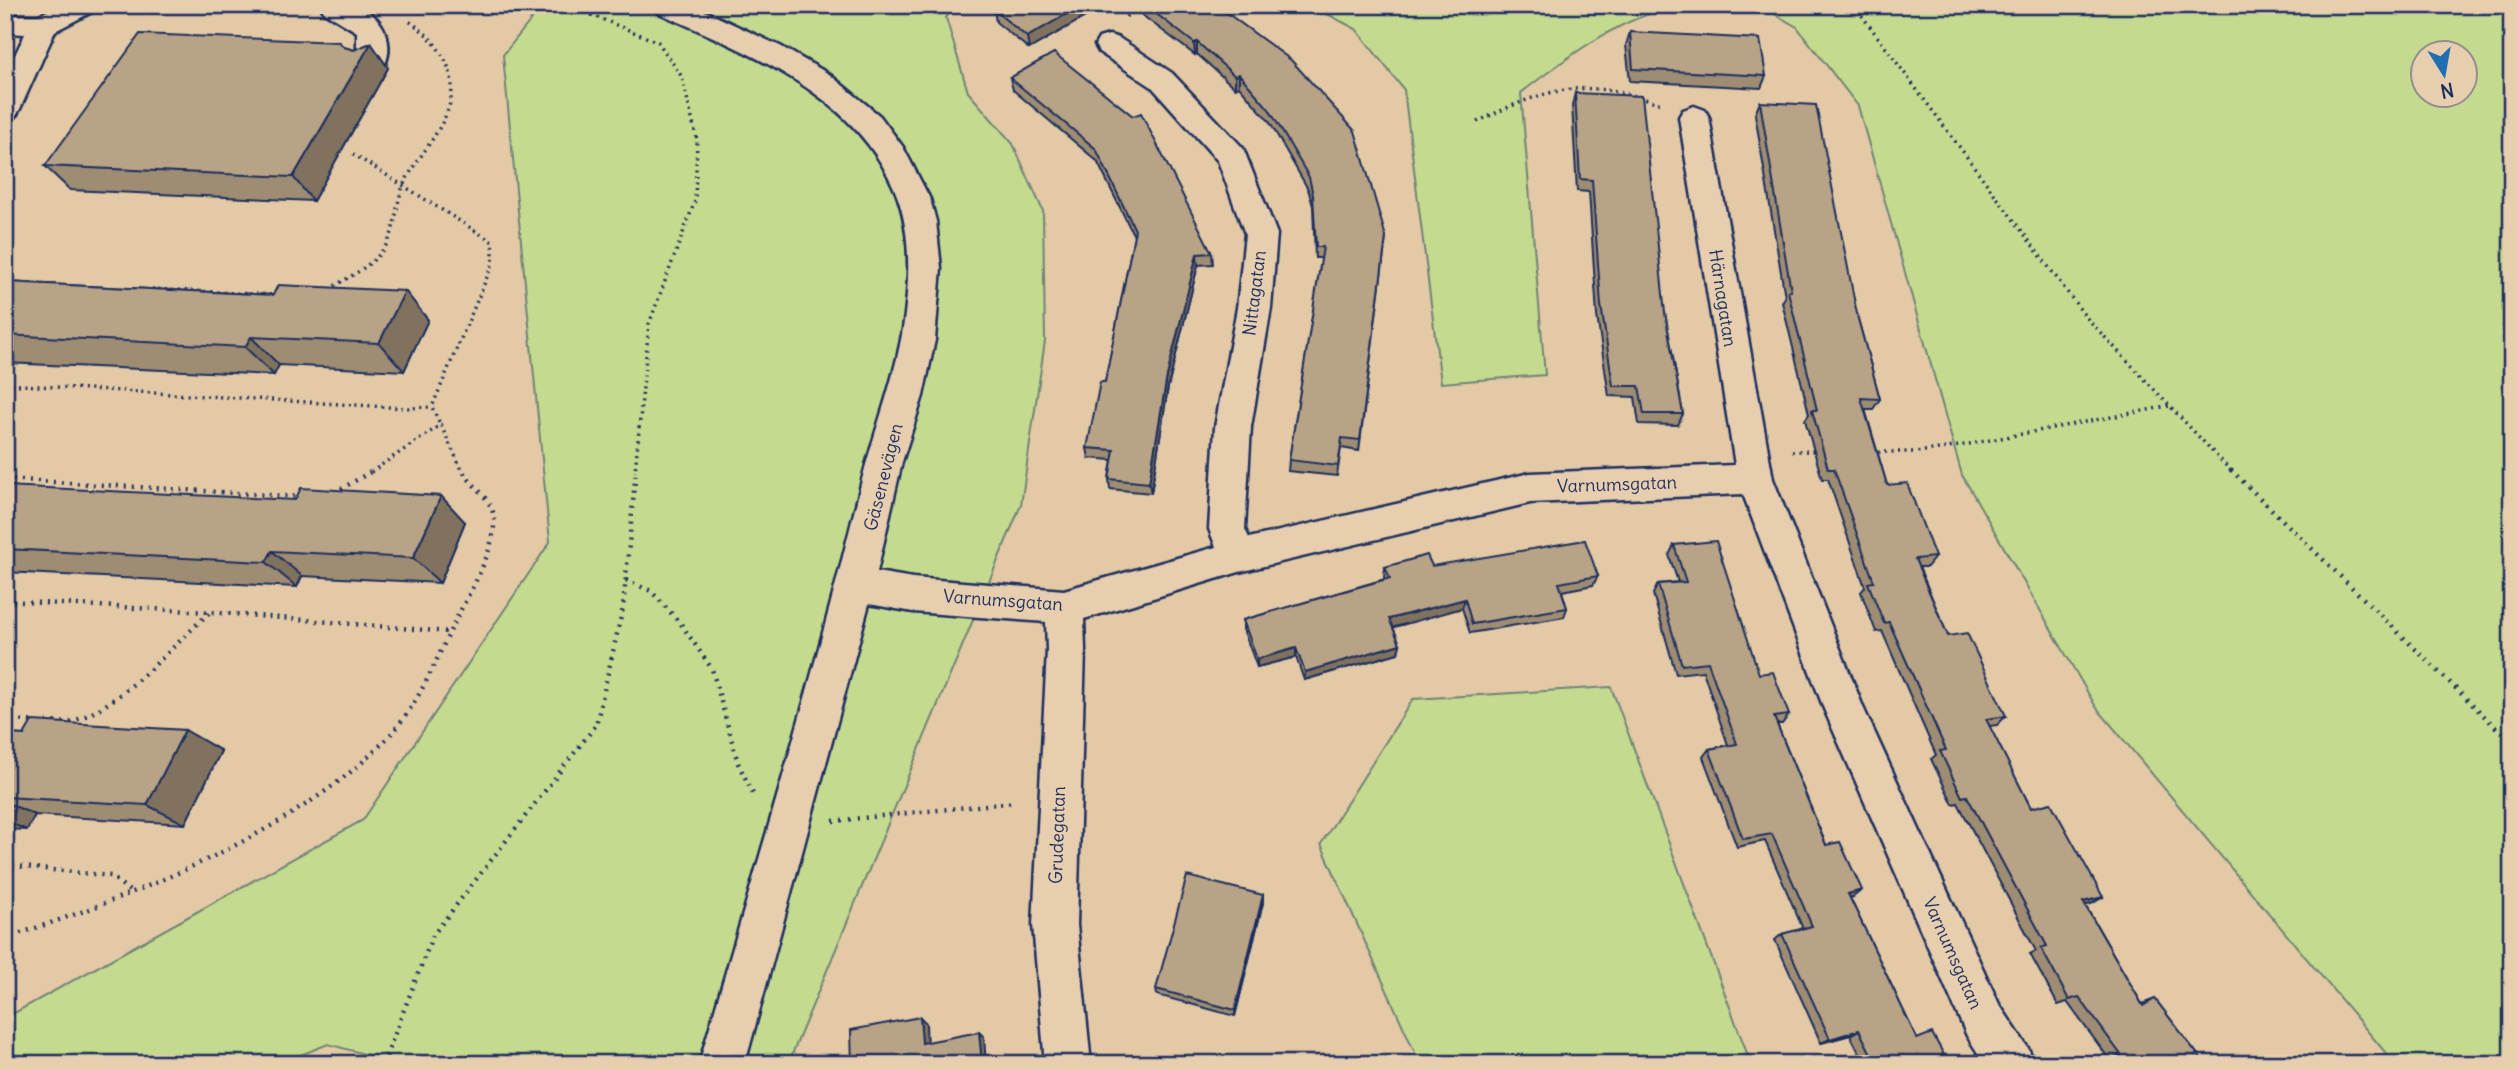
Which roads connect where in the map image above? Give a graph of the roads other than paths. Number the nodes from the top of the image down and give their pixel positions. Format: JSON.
{"nodes":[{"id":1,"x":82,"y":5,"type":"edge"},
{"id":2,"x":334,"y":5,"type":"edge"},
{"id":3,"x":667,"y":5,"type":"edge"},
{"id":4,"x":5,"y":24,"type":"edge"},
{"id":5,"x":43,"y":25,"type":"junction"},
{"id":6,"x":1109,"y":45,"type":"dead end"},
{"id":7,"x":372,"y":63,"type":"edge"},
{"id":8,"x":5,"y":108,"type":"edge"},
{"id":9,"x":1694,"y":117,"type":"road end"},
{"id":10,"x":1752,"y":465,"type":"junction"},
{"id":11,"x":1239,"y":555,"type":"junction"},
{"id":12,"x":856,"y":585,"type":"junction"},
{"id":13,"x":1064,"y":607,"type":"junction"},
{"id":14,"x":722,"y":1064,"type":"edge"},
{"id":15,"x":1068,"y":1064,"type":"edge"},
{"id":16,"x":2012,"y":1064,"type":"edge"}],
"edges":[{"from":1,"to":5,"type":"street"},
{"from":2,"to":7,"type":"street"},
{"from":3,"to":12,"type":"street","name":"Gäsenevägen"},
{"from":4,"to":5,"type":"street"},
{"from":5,"to":8,"type":"street"},
{"from":6,"to":11,"type":"street","name":"Nittagatan"},
{"from":9,"to":10,"type":"street","name":"Härnagatan"},
{"from":10,"to":11,"type":"street","name":"Varnumsgatan"},
{"from":10,"to":16,"type":"street","name":"Varnumsgatan"},
{"from":11,"to":13,"type":"street","name":"Varnumsgatan"},
{"from":12,"to":13,"type":"street","name":"Varnumsgatan"},
{"from":12,"to":14,"type":"street","name":"Gäsenevägen"},
{"from":13,"to":15,"type":"street","name":"Grudegatan"}]}
